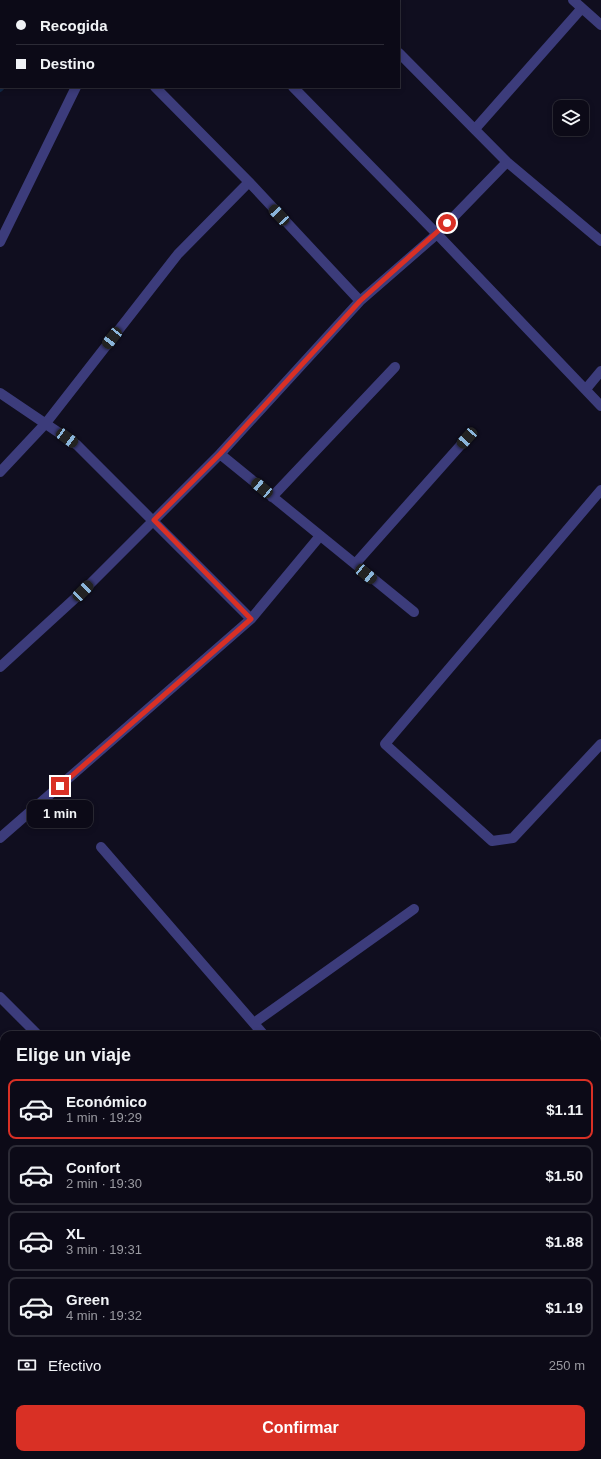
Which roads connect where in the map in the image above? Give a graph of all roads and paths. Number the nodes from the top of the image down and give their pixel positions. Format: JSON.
{"nodes":[{"id":1,"x":573,"y":0,"type":"edge"},
{"id":2,"x":582,"y":8,"type":"junction"},
{"id":3,"x":601,"y":25,"type":"edge"},
{"id":4,"x":400,"y":54,"type":"edge"},
{"id":5,"x":76,"y":88,"type":"edge"},
{"id":6,"x":156,"y":88,"type":"edge"},
{"id":7,"x":294,"y":88,"type":"edge"},
{"id":8,"x":475,"y":129,"type":"junction"},
{"id":9,"x":508,"y":162,"type":"junction"},
{"id":10,"x":249,"y":182,"type":"junction"},
{"id":11,"x":437,"y":234,"type":"junction"},
{"id":12,"x":601,"y":241,"type":"edge"},
{"id":13,"x":0,"y":242,"type":"edge"},
{"id":14,"x":360,"y":301,"type":"junction"},
{"id":15,"x":395,"y":367,"type":"dead end"},
{"id":16,"x":601,"y":371,"type":"edge"},
{"id":17,"x":586,"y":389,"type":"junction"},
{"id":18,"x":0,"y":393,"type":"edge"},
{"id":19,"x":601,"y":406,"type":"edge"},
{"id":20,"x":46,"y":423,"type":"junction"},
{"id":21,"x":467,"y":438,"type":"dead end"},
{"id":22,"x":220,"y":454,"type":"junction"},
{"id":23,"x":0,"y":472,"type":"edge"},
{"id":24,"x":601,"y":490,"type":"edge"},
{"id":25,"x":272,"y":497,"type":"junction"},
{"id":26,"x":154,"y":520,"type":"junction"},
{"id":27,"x":320,"y":536,"type":"junction"},
{"id":28,"x":355,"y":564,"type":"junction"},
{"id":29,"x":414,"y":612,"type":"dead end"},
{"id":30,"x":251,"y":619,"type":"junction"},
{"id":31,"x":0,"y":667,"type":"edge"},
{"id":32,"x":601,"y":744,"type":"edge"},
{"id":33,"x":0,"y":838,"type":"edge"},
{"id":34,"x":101,"y":847,"type":"dead end"},
{"id":35,"x":414,"y":909,"type":"dead end"},
{"id":36,"x":0,"y":998,"type":"edge"},
{"id":37,"x":254,"y":1023,"type":"junction"},
{"id":38,"x":32,"y":1031,"type":"edge"},
{"id":39,"x":261,"y":1031,"type":"edge"}],
"edges":[{"from":1,"to":2,"type":"street"},
{"from":2,"to":3,"type":"street"},
{"from":2,"to":8,"type":"street"},
{"from":4,"to":8,"type":"street"},
{"from":5,"to":13,"type":"street"},
{"from":6,"to":10,"type":"street"},
{"from":7,"to":11,"type":"street"},
{"from":8,"to":9,"type":"street"},
{"from":9,"to":11,"type":"street"},
{"from":9,"to":12,"type":"street"},
{"from":10,"to":14,"type":"street"},
{"from":10,"to":20,"type":"street"},
{"from":11,"to":14,"type":"street"},
{"from":11,"to":17,"type":"street"},
{"from":14,"to":22,"type":"street"},
{"from":15,"to":25,"type":"street"},
{"from":16,"to":17,"type":"street"},
{"from":17,"to":19,"type":"street"},
{"from":18,"to":20,"type":"street"},
{"from":20,"to":23,"type":"street"},
{"from":20,"to":26,"type":"street"},
{"from":21,"to":28,"type":"street"},
{"from":22,"to":25,"type":"street"},
{"from":22,"to":26,"type":"street"},
{"from":24,"to":32,"type":"street"},
{"from":25,"to":27,"type":"street"},
{"from":26,"to":30,"type":"street"},
{"from":26,"to":31,"type":"street"},
{"from":27,"to":28,"type":"street"},
{"from":27,"to":30,"type":"street"},
{"from":28,"to":29,"type":"street"},
{"from":30,"to":33,"type":"street"},
{"from":34,"to":37,"type":"street"},
{"from":35,"to":37,"type":"street"},
{"from":36,"to":38,"type":"street"},
{"from":37,"to":39,"type":"street"}]}
